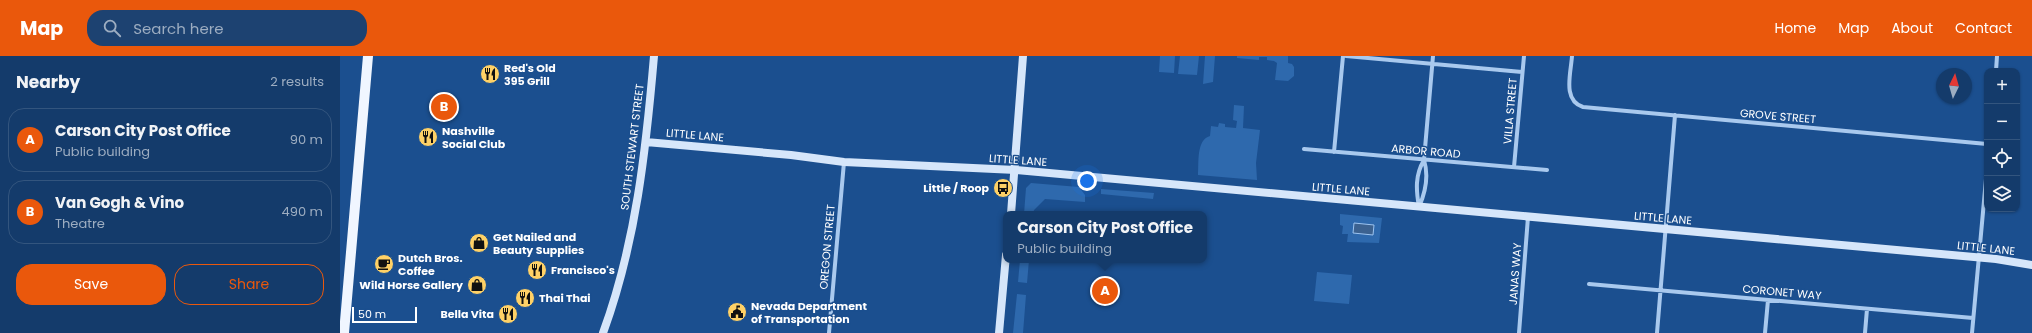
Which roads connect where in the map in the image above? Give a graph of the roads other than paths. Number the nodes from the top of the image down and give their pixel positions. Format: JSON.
{"nodes":[{"id":1,"x":368,"y":56,"type":"edge"},
{"id":2,"x":654,"y":56,"type":"edge"},
{"id":3,"x":1023,"y":56,"type":"edge"},
{"id":4,"x":1343,"y":56,"type":"edge"},
{"id":5,"x":1346,"y":56,"type":"edge"},
{"id":6,"x":1433,"y":56,"type":"edge"},
{"id":7,"x":1524,"y":56,"type":"edge"},
{"id":8,"x":1572,"y":56,"type":"edge"},
{"id":9,"x":1998,"y":56,"type":"edge"},
{"id":10,"x":1432,"y":64,"type":"junction"},
{"id":11,"x":1996,"y":68,"type":"edge"},
{"id":12,"x":1522,"y":72,"type":"junction"},
{"id":13,"x":1675,"y":115,"type":"junction"},
{"id":14,"x":646,"y":142,"type":"junction"},
{"id":15,"x":1984,"y":144,"type":"edge"},
{"id":16,"x":1304,"y":149,"type":"dead end"},
{"id":17,"x":1334,"y":152,"type":"junction"},
{"id":18,"x":1424,"y":160,"type":"junction"},
{"id":19,"x":844,"y":162,"type":"junction"},
{"id":20,"x":1514,"y":168,"type":"junction"},
{"id":21,"x":1016,"y":170,"type":"junction"},
{"id":22,"x":1547,"y":170,"type":"dead end"},
{"id":23,"x":1986,"y":176,"type":"edge"},
{"id":24,"x":1419,"y":207,"type":"junction"},
{"id":25,"x":1012,"y":211,"type":"edge"},
{"id":26,"x":1528,"y":217,"type":"junction"},
{"id":27,"x":1665,"y":229,"type":"junction"},
{"id":28,"x":1979,"y":258,"type":"junction"},
{"id":29,"x":1005,"y":263,"type":"edge"},
{"id":30,"x":2032,"y":265,"type":"edge"},
{"id":31,"x":1589,"y":284,"type":"dead end"},
{"id":32,"x":1661,"y":290,"type":"junction"},
{"id":33,"x":1768,"y":300,"type":"junction"},
{"id":34,"x":1867,"y":309,"type":"junction"},
{"id":35,"x":1973,"y":318,"type":"junction"},
{"id":36,"x":344,"y":333,"type":"edge"},
{"id":37,"x":604,"y":333,"type":"edge"},
{"id":38,"x":829,"y":333,"type":"edge"},
{"id":39,"x":999,"y":333,"type":"edge"},
{"id":40,"x":1519,"y":333,"type":"edge"},
{"id":41,"x":1657,"y":333,"type":"edge"},
{"id":42,"x":1765,"y":333,"type":"edge"},
{"id":43,"x":1865,"y":333,"type":"edge"},
{"id":44,"x":1972,"y":333,"type":"edge"}],
"edges":[{"from":1,"to":36,"type":"main road"},
{"from":2,"to":14,"type":"street","name":"SOUTH STEWART STREET"},
{"from":3,"to":21,"type":"street"},
{"from":4,"to":17,"type":"street"},
{"from":5,"to":10,"type":"street"},
{"from":6,"to":10,"type":"street"},
{"from":7,"to":12,"type":"street","name":"VILLA STREET"},
{"from":8,"to":13,"type":"street","name":"GROVE STREET"},
{"from":9,"to":11,"type":"street"},
{"from":10,"to":12,"type":"street"},
{"from":10,"to":18,"type":"street"},
{"from":12,"to":20,"type":"street","name":"VILLA STREET"},
{"from":13,"to":15,"type":"street","name":"GROVE STREET"},
{"from":13,"to":27,"type":"street"},
{"from":14,"to":19,"type":"street","name":"LITTLE LANE"},
{"from":14,"to":37,"type":"street","name":"SOUTH STEWART STREET"},
{"from":16,"to":17,"type":"street","name":"ARBOR ROAD"},
{"from":17,"to":18,"type":"street","name":"ARBOR ROAD"},
{"from":18,"to":20,"type":"street","name":"ARBOR ROAD"},
{"from":18,"to":24,"type":"street"},
{"from":18,"to":24,"type":"street"},
{"from":19,"to":21,"type":"street","name":"LITTLE LANE"},
{"from":19,"to":38,"type":"street","name":"OREGON STREET"},
{"from":20,"to":22,"type":"street","name":"ARBOR ROAD"},
{"from":21,"to":24,"type":"street","name":"LITTLE LANE"},
{"from":21,"to":25,"type":"street"},
{"from":23,"to":28,"type":"street"},
{"from":24,"to":26,"type":"street","name":"LITTLE LANE"},
{"from":26,"to":27,"type":"street","name":"LITTLE LANE"},
{"from":26,"to":40,"type":"street","name":"JANAS WAY"},
{"from":27,"to":28,"type":"street","name":"LITTLE LANE"},
{"from":27,"to":32,"type":"street"},
{"from":28,"to":30,"type":"street","name":"LITTLE LANE"},
{"from":28,"to":35,"type":"street"},
{"from":29,"to":39,"type":"street"},
{"from":31,"to":32,"type":"street","name":"CORONET WAY"},
{"from":32,"to":33,"type":"street","name":"CORONET WAY"},
{"from":32,"to":41,"type":"street"},
{"from":33,"to":34,"type":"street","name":"CORONET WAY"},
{"from":33,"to":42,"type":"street"},
{"from":34,"to":35,"type":"street","name":"CORONET WAY"},
{"from":34,"to":43,"type":"street"},
{"from":35,"to":44,"type":"street"}]}
